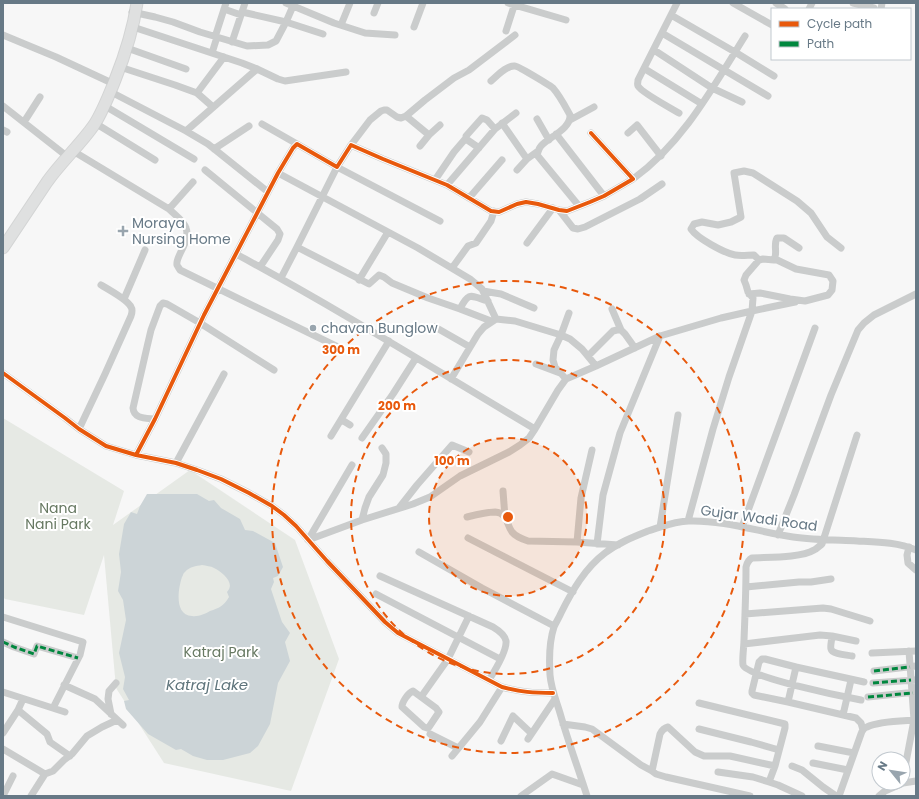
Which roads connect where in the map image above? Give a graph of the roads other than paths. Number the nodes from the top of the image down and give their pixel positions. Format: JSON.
{"nodes":[{"id":1,"x":245,"y":3,"type":"edge"},
{"id":2,"x":350,"y":3,"type":"edge"},
{"id":3,"x":378,"y":3,"type":"edge"},
{"id":4,"x":423,"y":3,"type":"edge"},
{"id":5,"x":677,"y":3,"type":"edge"},
{"id":6,"x":733,"y":3,"type":"edge"},
{"id":7,"x":853,"y":3,"type":"edge"},
{"id":8,"x":290,"y":4,"type":"edge"},
{"id":9,"x":512,"y":4,"type":"edge"},
{"id":10,"x":225,"y":6,"type":"edge"},
{"id":11,"x":134,"y":7,"type":"edge"},
{"id":12,"x":874,"y":8,"type":"edge"},
{"id":13,"x":242,"y":13,"type":"junction"},
{"id":14,"x":374,"y":14,"type":"dead end"},
{"id":15,"x":671,"y":14,"type":"junction"},
{"id":16,"x":566,"y":20,"type":"dead end"},
{"id":17,"x":286,"y":22,"type":"junction"},
{"id":18,"x":771,"y":24,"type":"edge"},
{"id":19,"x":341,"y":25,"type":"junction"},
{"id":20,"x":132,"y":27,"type":"junction"},
{"id":21,"x":414,"y":27,"type":"dead end"},
{"id":22,"x":506,"y":31,"type":"dead end"},
{"id":23,"x":662,"y":33,"type":"junction"},
{"id":24,"x":322,"y":34,"type":"dead end"},
{"id":25,"x":395,"y":35,"type":"dead end"},
{"id":26,"x":3,"y":36,"type":"edge"},
{"id":27,"x":515,"y":36,"type":"dead end"},
{"id":28,"x":745,"y":36,"type":"dead end"},
{"id":29,"x":216,"y":37,"type":"junction"},
{"id":30,"x":232,"y":42,"type":"junction"},
{"id":31,"x":126,"y":48,"type":"junction"},
{"id":32,"x":654,"y":50,"type":"junction"},
{"id":33,"x":735,"y":52,"type":"junction"},
{"id":34,"x":212,"y":54,"type":"junction"},
{"id":35,"x":224,"y":57,"type":"junction"},
{"id":36,"x":120,"y":67,"type":"junction"},
{"id":37,"x":186,"y":69,"type":"dead end"},
{"id":38,"x":257,"y":69,"type":"junction"},
{"id":39,"x":645,"y":69,"type":"junction"},
{"id":40,"x":724,"y":70,"type":"junction"},
{"id":41,"x":346,"y":72,"type":"dead end"},
{"id":42,"x":774,"y":76,"type":"dead end"},
{"id":43,"x":491,"y":81,"type":"dead end"},
{"id":44,"x":112,"y":86,"type":"junction"},
{"id":45,"x":712,"y":88,"type":"junction"},
{"id":46,"x":197,"y":94,"type":"junction"},
{"id":47,"x":768,"y":96,"type":"dead end"},
{"id":48,"x":40,"y":97,"type":"dead end"},
{"id":49,"x":742,"y":102,"type":"dead end"},
{"id":50,"x":702,"y":104,"type":"junction"},
{"id":51,"x":3,"y":106,"type":"edge"},
{"id":52,"x":105,"y":106,"type":"junction"},
{"id":53,"x":213,"y":107,"type":"junction"},
{"id":54,"x":594,"y":107,"type":"dead end"},
{"id":55,"x":516,"y":113,"type":"dead end"},
{"id":56,"x":679,"y":113,"type":"dead end"},
{"id":57,"x":406,"y":116,"type":"junction"},
{"id":58,"x":537,"y":119,"type":"dead end"},
{"id":59,"x":570,"y":120,"type":"junction"},
{"id":60,"x":24,"y":122,"type":"junction"},
{"id":61,"x":95,"y":123,"type":"junction"},
{"id":62,"x":262,"y":124,"type":"dead end"},
{"id":63,"x":502,"y":124,"type":"junction"},
{"id":64,"x":440,"y":125,"type":"dead end"},
{"id":65,"x":249,"y":126,"type":"dead end"},
{"id":66,"x":495,"y":129,"type":"junction"},
{"id":67,"x":186,"y":131,"type":"junction"},
{"id":68,"x":591,"y":133,"type":"dead end"},
{"id":69,"x":628,"y":133,"type":"dead end"},
{"id":70,"x":556,"y":134,"type":"junction"},
{"id":71,"x":429,"y":135,"type":"junction"},
{"id":72,"x":466,"y":138,"type":"junction"},
{"id":73,"x":549,"y":140,"type":"junction"},
{"id":74,"x":297,"y":144,"type":"junction"},
{"id":75,"x":351,"y":145,"type":"junction"},
{"id":76,"x":420,"y":146,"type":"dead end"},
{"id":77,"x":479,"y":148,"type":"junction"},
{"id":78,"x":214,"y":149,"type":"junction"},
{"id":79,"x":538,"y":151,"type":"junction"},
{"id":80,"x":69,"y":153,"type":"junction"},
{"id":81,"x":661,"y":156,"type":"junction"},
{"id":82,"x":194,"y":159,"type":"dead end"},
{"id":83,"x":527,"y":159,"type":"junction"},
{"id":84,"x":155,"y":160,"type":"dead end"},
{"id":85,"x":502,"y":160,"type":"dead end"},
{"id":86,"x":337,"y":167,"type":"junction"},
{"id":87,"x":205,"y":170,"type":"dead end"},
{"id":88,"x":517,"y":170,"type":"dead end"},
{"id":89,"x":278,"y":174,"type":"junction"},
{"id":90,"x":633,"y":179,"type":"junction"},
{"id":91,"x":435,"y":180,"type":"junction"},
{"id":92,"x":193,"y":182,"type":"dead end"},
{"id":93,"x":662,"y":184,"type":"dead end"},
{"id":94,"x":447,"y":185,"type":"junction"},
{"id":95,"x":268,"y":192,"type":"junction"},
{"id":96,"x":604,"y":196,"type":"junction"},
{"id":97,"x":322,"y":197,"type":"junction"},
{"id":98,"x":469,"y":198,"type":"junction"},
{"id":99,"x":579,"y":206,"type":"junction"},
{"id":100,"x":169,"y":209,"type":"junction"},
{"id":101,"x":556,"y":209,"type":"junction"},
{"id":102,"x":494,"y":211,"type":"junction"},
{"id":103,"x":257,"y":213,"type":"junction"},
{"id":104,"x":440,"y":221,"type":"dead end"},
{"id":105,"x":388,"y":232,"type":"junction"},
{"id":106,"x":3,"y":239,"type":"edge"},
{"id":107,"x":527,"y":243,"type":"dead end"},
{"id":108,"x":3,"y":248,"type":"edge"},
{"id":109,"x":297,"y":248,"type":"junction"},
{"id":110,"x":798,"y":248,"type":"dead end"},
{"id":111,"x":841,"y":248,"type":"dead end"},
{"id":112,"x":145,"y":250,"type":"dead end"},
{"id":113,"x":236,"y":254,"type":"junction"},
{"id":114,"x":775,"y":259,"type":"junction"},
{"id":115,"x":759,"y":260,"type":"junction"},
{"id":116,"x":260,"y":267,"type":"junction"},
{"id":117,"x":452,"y":268,"type":"junction"},
{"id":118,"x":281,"y":278,"type":"junction"},
{"id":119,"x":359,"y":280,"type":"junction"},
{"id":120,"x":101,"y":285,"type":"dead end"},
{"id":121,"x":218,"y":288,"type":"junction"},
{"id":122,"x":483,"y":291,"type":"junction"},
{"id":123,"x":749,"y":294,"type":"junction"},
{"id":124,"x":916,"y":294,"type":"edge"},
{"id":125,"x":124,"y":300,"type":"junction"},
{"id":126,"x":488,"y":301,"type":"junction"},
{"id":127,"x":795,"y":302,"type":"dead end"},
{"id":128,"x":534,"y":308,"type":"dead end"},
{"id":129,"x":460,"y":309,"type":"junction"},
{"id":130,"x":612,"y":309,"type":"dead end"},
{"id":131,"x":752,"y":311,"type":"junction"},
{"id":132,"x":569,"y":313,"type":"dead end"},
{"id":133,"x":494,"y":320,"type":"junction"},
{"id":134,"x":200,"y":323,"type":"junction"},
{"id":135,"x":435,"y":327,"type":"dead end"},
{"id":136,"x":815,"y":328,"type":"dead end"},
{"id":137,"x":621,"y":330,"type":"junction"},
{"id":138,"x":561,"y":335,"type":"junction"},
{"id":139,"x":660,"y":336,"type":"junction"},
{"id":140,"x":389,"y":341,"type":"junction"},
{"id":141,"x":470,"y":347,"type":"junction"},
{"id":142,"x":340,"y":348,"type":"dead end"},
{"id":143,"x":635,"y":348,"type":"junction"},
{"id":144,"x":588,"y":356,"type":"junction"},
{"id":145,"x":416,"y":358,"type":"junction"},
{"id":146,"x":536,"y":364,"type":"dead end"},
{"id":147,"x":596,"y":366,"type":"junction"},
{"id":148,"x":274,"y":370,"type":"dead end"},
{"id":149,"x":3,"y":373,"type":"edge"},
{"id":150,"x":560,"y":373,"type":"junction"},
{"id":151,"x":224,"y":374,"type":"dead end"},
{"id":152,"x":451,"y":379,"type":"junction"},
{"id":153,"x":566,"y":379,"type":"junction"},
{"id":154,"x":678,"y":415,"type":"dead end"},
{"id":155,"x":154,"y":419,"type":"junction"},
{"id":156,"x":342,"y":420,"type":"junction"},
{"id":157,"x":350,"y":425,"type":"dead end"},
{"id":158,"x":79,"y":429,"type":"junction"},
{"id":159,"x":535,"y":430,"type":"junction"},
{"id":160,"x":857,"y":435,"type":"dead end"},
{"id":161,"x":332,"y":436,"type":"dead end"},
{"id":162,"x":362,"y":438,"type":"dead end"},
{"id":163,"x":382,"y":448,"type":"dead end"},
{"id":164,"x":592,"y":450,"type":"dead end"},
{"id":165,"x":469,"y":452,"type":"dead end"},
{"id":166,"x":136,"y":456,"type":"junction"},
{"id":167,"x":176,"y":463,"type":"junction"},
{"id":168,"x":352,"y":465,"type":"dead end"},
{"id":169,"x":503,"y":491,"type":"dead end"},
{"id":170,"x":399,"y":508,"type":"junction"},
{"id":171,"x":467,"y":517,"type":"dead end"},
{"id":172,"x":505,"y":517,"type":"junction"},
{"id":173,"x":362,"y":520,"type":"junction"},
{"id":174,"x":688,"y":521,"type":"junction"},
{"id":175,"x":660,"y":527,"type":"junction"},
{"id":176,"x":742,"y":527,"type":"junction"},
{"id":177,"x":778,"y":535,"type":"junction"},
{"id":178,"x":468,"y":538,"type":"dead end"},
{"id":179,"x":308,"y":540,"type":"junction"},
{"id":180,"x":824,"y":540,"type":"junction"},
{"id":181,"x":577,"y":542,"type":"junction"},
{"id":182,"x":597,"y":544,"type":"junction"},
{"id":183,"x":618,"y":545,"type":"junction"},
{"id":184,"x":908,"y":547,"type":"junction"},
{"id":185,"x":916,"y":550,"type":"edge"},
{"id":186,"x":419,"y":552,"type":"dead end"},
{"id":187,"x":916,"y":570,"type":"edge"},
{"id":188,"x":380,"y":576,"type":"dead end"},
{"id":189,"x":831,"y":579,"type":"dead end"},
{"id":190,"x":746,"y":587,"type":"junction"},
{"id":191,"x":573,"y":592,"type":"junction"},
{"id":192,"x":376,"y":594,"type":"dead end"},
{"id":193,"x":745,"y":614,"type":"junction"},
{"id":194,"x":3,"y":616,"type":"edge"},
{"id":195,"x":469,"y":616,"type":"junction"},
{"id":196,"x":870,"y":621,"type":"dead end"},
{"id":197,"x":554,"y":626,"type":"junction"},
{"id":198,"x":832,"y":636,"type":"junction"},
{"id":199,"x":459,"y":637,"type":"junction"},
{"id":200,"x":856,"y":640,"type":"dead end"},
{"id":201,"x":3,"y":642,"type":"edge"},
{"id":202,"x":744,"y":644,"type":"junction"},
{"id":203,"x":912,"y":651,"type":"edge"},
{"id":204,"x":872,"y":653,"type":"dead end"},
{"id":205,"x":852,"y":656,"type":"dead end"},
{"id":206,"x":78,"y":658,"type":"junction"},
{"id":207,"x":448,"y":659,"type":"junction"},
{"id":208,"x":500,"y":659,"type":"junction"},
{"id":209,"x":913,"y":666,"type":"edge"},
{"id":210,"x":796,"y":667,"type":"junction"},
{"id":211,"x":874,"y":671,"type":"dead end"},
{"id":212,"x":756,"y":674,"type":"junction"},
{"id":213,"x":489,"y":680,"type":"junction"},
{"id":214,"x":851,"y":680,"type":"junction"},
{"id":215,"x":914,"y":680,"type":"edge"},
{"id":216,"x":864,"y":682,"type":"dead end"},
{"id":217,"x":116,"y":683,"type":"dead end"},
{"id":218,"x":874,"y":683,"type":"dead end"},
{"id":219,"x":792,"y":684,"type":"junction"},
{"id":220,"x":64,"y":685,"type":"junction"},
{"id":221,"x":502,"y":687,"type":"junction"},
{"id":222,"x":3,"y":692,"type":"edge"},
{"id":223,"x":914,"y":692,"type":"edge"},
{"id":224,"x":421,"y":696,"type":"junction"},
{"id":225,"x":554,"y":696,"type":"junction"},
{"id":226,"x":847,"y":697,"type":"junction"},
{"id":227,"x":868,"y":697,"type":"dead end"},
{"id":228,"x":23,"y":699,"type":"junction"},
{"id":229,"x":861,"y":700,"type":"dead end"},
{"id":230,"x":788,"y":702,"type":"junction"},
{"id":231,"x":699,"y":703,"type":"dead end"},
{"id":232,"x":53,"y":708,"type":"junction"},
{"id":233,"x":18,"y":710,"type":"junction"},
{"id":234,"x":65,"y":712,"type":"dead end"},
{"id":235,"x":111,"y":714,"type":"junction"},
{"id":236,"x":843,"y":715,"type":"junction"},
{"id":237,"x":117,"y":720,"type":"junction"},
{"id":238,"x":915,"y":720,"type":"edge"},
{"id":239,"x":563,"y":724,"type":"junction"},
{"id":240,"x":123,"y":725,"type":"dead end"},
{"id":241,"x":699,"y":729,"type":"dead end"},
{"id":242,"x":863,"y":730,"type":"junction"},
{"id":243,"x":3,"y":734,"type":"edge"},
{"id":244,"x":430,"y":734,"type":"dead end"},
{"id":245,"x":501,"y":741,"type":"dead end"},
{"id":246,"x":818,"y":746,"type":"dead end"},
{"id":247,"x":458,"y":748,"type":"junction"},
{"id":248,"x":3,"y":749,"type":"edge"},
{"id":249,"x":779,"y":750,"type":"junction"},
{"id":250,"x":909,"y":751,"type":"edge"},
{"id":251,"x":854,"y":753,"type":"junction"},
{"id":252,"x":70,"y":756,"type":"junction"},
{"id":253,"x":452,"y":756,"type":"dead end"},
{"id":254,"x":813,"y":763,"type":"dead end"},
{"id":255,"x":775,"y":766,"type":"junction"},
{"id":256,"x":792,"y":766,"type":"dead end"},
{"id":257,"x":848,"y":770,"type":"junction"},
{"id":258,"x":652,"y":771,"type":"junction"},
{"id":259,"x":718,"y":772,"type":"dead end"},
{"id":260,"x":44,"y":774,"type":"junction"},
{"id":261,"x":13,"y":776,"type":"dead end"},
{"id":262,"x":769,"y":782,"type":"junction"},
{"id":263,"x":583,"y":784,"type":"junction"},
{"id":264,"x":586,"y":795,"type":"edge"},
{"id":265,"x":3,"y":796,"type":"edge"},
{"id":266,"x":31,"y":796,"type":"edge"},
{"id":267,"x":521,"y":796,"type":"edge"},
{"id":268,"x":750,"y":796,"type":"edge"},
{"id":269,"x":802,"y":796,"type":"edge"},
{"id":270,"x":836,"y":796,"type":"edge"},
{"id":271,"x":839,"y":796,"type":"edge"}],
"edges":[{"from":1,"to":13,"type":"street"},
{"from":2,"to":19,"type":"street"},
{"from":3,"to":14,"type":"street"},
{"from":4,"to":21,"type":"street"},
{"from":5,"to":15,"type":"street"},
{"from":6,"to":18,"type":"street"},
{"from":7,"to":12,"type":"street"},
{"from":8,"to":17,"type":"street"},
{"from":8,"to":19,"type":"street"},
{"from":9,"to":16,"type":"street"},
{"from":9,"to":22,"type":"street"},
{"from":10,"to":13,"type":"street"},
{"from":10,"to":29,"type":"street"},
{"from":11,"to":20,"type":"highway"},
{"from":11,"to":29,"type":"street"},
{"from":11,"to":44,"type":"highway"},
{"from":13,"to":17,"type":"street"},
{"from":13,"to":30,"type":"street"},
{"from":15,"to":23,"type":"street"},
{"from":15,"to":33,"type":"street"},
{"from":17,"to":24,"type":"street"},
{"from":17,"to":30,"type":"street"},
{"from":19,"to":25,"type":"street"},
{"from":20,"to":31,"type":"highway"},
{"from":20,"to":34,"type":"street"},
{"from":23,"to":32,"type":"street"},
{"from":23,"to":40,"type":"street"},
{"from":26,"to":44,"type":"street"},
{"from":27,"to":57,"type":"street"},
{"from":28,"to":33,"type":"street"},
{"from":29,"to":30,"type":"street"},
{"from":29,"to":34,"type":"street"},
{"from":31,"to":36,"type":"highway"},
{"from":31,"to":37,"type":"street"},
{"from":32,"to":39,"type":"street"},
{"from":32,"to":45,"type":"street"},
{"from":33,"to":40,"type":"street"},
{"from":33,"to":42,"type":"street"},
{"from":34,"to":35,"type":"street"},
{"from":35,"to":38,"type":"street"},
{"from":35,"to":46,"type":"street"},
{"from":36,"to":44,"type":"highway"},
{"from":36,"to":46,"type":"street"},
{"from":38,"to":41,"type":"street"},
{"from":38,"to":53,"type":"street"},
{"from":39,"to":50,"type":"street"},
{"from":39,"to":56,"type":"street"},
{"from":40,"to":45,"type":"street"},
{"from":40,"to":47,"type":"street"},
{"from":43,"to":59,"type":"street"},
{"from":44,"to":52,"type":"highway"},
{"from":44,"to":67,"type":"street"},
{"from":44,"to":80,"type":"highway"},
{"from":45,"to":49,"type":"street"},
{"from":45,"to":50,"type":"street"},
{"from":46,"to":53,"type":"street"},
{"from":48,"to":60,"type":"street"},
{"from":50,"to":81,"type":"street"},
{"from":51,"to":60,"type":"street"},
{"from":52,"to":61,"type":"highway"},
{"from":52,"to":82,"type":"street"},
{"from":53,"to":67,"type":"street"},
{"from":54,"to":59,"type":"street"},
{"from":55,"to":63,"type":"street"},
{"from":57,"to":71,"type":"street"},
{"from":57,"to":75,"type":"street"},
{"from":58,"to":73,"type":"street"},
{"from":59,"to":70,"type":"street"},
{"from":60,"to":80,"type":"street"},
{"from":61,"to":80,"type":"highway"},
{"from":61,"to":84,"type":"street"},
{"from":62,"to":74,"type":"street"},
{"from":63,"to":66,"type":"street"},
{"from":63,"to":83,"type":"street"},
{"from":64,"to":71,"type":"street"},
{"from":65,"to":78,"type":"street"},
{"from":66,"to":72,"type":"street"},
{"from":66,"to":77,"type":"street"},
{"from":67,"to":78,"type":"street"},
{"from":68,"to":90,"type":"street"},
{"from":69,"to":81,"type":"street"},
{"from":70,"to":73,"type":"street"},
{"from":70,"to":96,"type":"street"},
{"from":71,"to":76,"type":"street"},
{"from":72,"to":77,"type":"street"},
{"from":72,"to":91,"type":"street"},
{"from":73,"to":79,"type":"street"},
{"from":74,"to":86,"type":"street"},
{"from":74,"to":89,"type":"street"},
{"from":75,"to":86,"type":"street"},
{"from":75,"to":91,"type":"street"},
{"from":77,"to":94,"type":"street"},
{"from":78,"to":95,"type":"street"},
{"from":79,"to":83,"type":"street"},
{"from":79,"to":99,"type":"street"},
{"from":80,"to":100,"type":"street"},
{"from":80,"to":106,"type":"highway"},
{"from":80,"to":108,"type":"highway"},
{"from":81,"to":90,"type":"street"},
{"from":83,"to":88,"type":"street"},
{"from":85,"to":98,"type":"street"},
{"from":86,"to":97,"type":"street"},
{"from":86,"to":104,"type":"street"},
{"from":87,"to":103,"type":"street"},
{"from":89,"to":95,"type":"street"},
{"from":89,"to":97,"type":"street"},
{"from":90,"to":96,"type":"street"},
{"from":91,"to":94,"type":"street"},
{"from":92,"to":100,"type":"street"},
{"from":93,"to":101,"type":"street"},
{"from":94,"to":98,"type":"street"},
{"from":95,"to":103,"type":"street"},
{"from":96,"to":99,"type":"street"},
{"from":97,"to":105,"type":"street"},
{"from":97,"to":109,"type":"street"},
{"from":98,"to":102,"type":"street"},
{"from":99,"to":101,"type":"street"},
{"from":100,"to":121,"type":"street"},
{"from":101,"to":102,"type":"street"},
{"from":101,"to":107,"type":"street"},
{"from":102,"to":117,"type":"street"},
{"from":103,"to":113,"type":"street"},
{"from":103,"to":116,"type":"street"},
{"from":105,"to":117,"type":"street"},
{"from":105,"to":119,"type":"street"},
{"from":109,"to":118,"type":"street"},
{"from":109,"to":119,"type":"street"},
{"from":110,"to":114,"type":"street"},
{"from":111,"to":115,"type":"street"},
{"from":112,"to":125,"type":"street"},
{"from":113,"to":116,"type":"street"},
{"from":113,"to":121,"type":"street"},
{"from":114,"to":115,"type":"street"},
{"from":114,"to":123,"type":"street"},
{"from":115,"to":123,"type":"street"},
{"from":116,"to":118,"type":"street"},
{"from":117,"to":122,"type":"street"},
{"from":118,"to":140,"type":"street"},
{"from":119,"to":129,"type":"street"},
{"from":120,"to":125,"type":"street"},
{"from":121,"to":134,"type":"street"},
{"from":121,"to":142,"type":"street"},
{"from":122,"to":126,"type":"street"},
{"from":122,"to":128,"type":"street"},
{"from":123,"to":131,"type":"street"},
{"from":124,"to":177,"type":"street"},
{"from":125,"to":158,"type":"street"},
{"from":126,"to":129,"type":"street"},
{"from":126,"to":133,"type":"street"},
{"from":127,"to":131,"type":"street"},
{"from":129,"to":133,"type":"street"},
{"from":130,"to":137,"type":"street"},
{"from":131,"to":139,"type":"street"},
{"from":131,"to":174,"type":"street"},
{"from":132,"to":138,"type":"street"},
{"from":133,"to":138,"type":"street"},
{"from":133,"to":141,"type":"street"},
{"from":134,"to":148,"type":"street"},
{"from":134,"to":155,"type":"street"},
{"from":134,"to":155,"type":"street"},
{"from":135,"to":141,"type":"street"},
{"from":136,"to":176,"type":"street"},
{"from":137,"to":143,"type":"street"},
{"from":137,"to":144,"type":"street"},
{"from":138,"to":144,"type":"street"},
{"from":138,"to":150,"type":"street"},
{"from":139,"to":143,"type":"street"},
{"from":139,"to":182,"type":"street"},
{"from":140,"to":145,"type":"street"},
{"from":140,"to":156,"type":"street"},
{"from":141,"to":152,"type":"street"},
{"from":143,"to":147,"type":"street"},
{"from":144,"to":147,"type":"street"},
{"from":145,"to":152,"type":"street"},
{"from":145,"to":162,"type":"street"},
{"from":146,"to":150,"type":"street"},
{"from":147,"to":153,"type":"street"},
{"from":149,"to":158,"type":"street"},
{"from":150,"to":153,"type":"street"},
{"from":151,"to":167,"type":"street"},
{"from":152,"to":159,"type":"street"},
{"from":153,"to":159,"type":"street"},
{"from":154,"to":175,"type":"street"},
{"from":155,"to":166,"type":"street"},
{"from":156,"to":157,"type":"street"},
{"from":156,"to":161,"type":"street"},
{"from":158,"to":166,"type":"street"},
{"from":159,"to":170,"type":"street"},
{"from":160,"to":180,"type":"street"},
{"from":163,"to":173,"type":"street"},
{"from":164,"to":181,"type":"street"},
{"from":165,"to":170,"type":"street"},
{"from":166,"to":167,"type":"street"},
{"from":167,"to":179,"type":"street"},
{"from":168,"to":179,"type":"street"},
{"from":169,"to":172,"type":"street"},
{"from":170,"to":173,"type":"street"},
{"from":171,"to":172,"type":"street"},
{"from":172,"to":181,"type":"street"},
{"from":173,"to":179,"type":"street"},
{"from":174,"to":175,"type":"street","name":"Gujar Wadi Road"},
{"from":174,"to":176,"type":"street","name":"Gujar Wadi Road"},
{"from":175,"to":183,"type":"street","name":"Gujar Wadi Road"},
{"from":176,"to":177,"type":"street","name":"Gujar Wadi Road"},
{"from":177,"to":180,"type":"street","name":"Gujar Wadi Road"},
{"from":178,"to":191,"type":"street"},
{"from":179,"to":207,"type":"street"},
{"from":180,"to":184,"type":"street","name":"Gujar Wadi Road"},
{"from":180,"to":190,"type":"street"},
{"from":181,"to":182,"type":"street"},
{"from":182,"to":183,"type":"street"},
{"from":183,"to":191,"type":"street","name":"Gujar Wadi Road"},
{"from":184,"to":185,"type":"street","name":"Gujar Wadi Road"},
{"from":184,"to":187,"type":"street"},
{"from":186,"to":197,"type":"street"},
{"from":188,"to":195,"type":"street"},
{"from":189,"to":190,"type":"street"},
{"from":190,"to":193,"type":"street"},
{"from":191,"to":197,"type":"street","name":"Gujar Wadi Road"},
{"from":192,"to":199,"type":"street"},
{"from":193,"to":196,"type":"street"},
{"from":193,"to":202,"type":"street"},
{"from":194,"to":206,"type":"street"},
{"from":195,"to":199,"type":"street"},
{"from":195,"to":208,"type":"street"},
{"from":197,"to":225,"type":"street","name":"Gujar Wadi Road"},
{"from":198,"to":200,"type":"street"},
{"from":198,"to":202,"type":"street"},
{"from":198,"to":205,"type":"street"},
{"from":199,"to":207,"type":"street"},
{"from":199,"to":208,"type":"street"},
{"from":201,"to":206,"type":"street"},
{"from":202,"to":212,"type":"street"},
{"from":203,"to":204,"type":"street"},
{"from":203,"to":209,"type":"street"},
{"from":206,"to":220,"type":"street"},
{"from":207,"to":213,"type":"street"},
{"from":207,"to":224,"type":"street"},
{"from":208,"to":213,"type":"street"},
{"from":209,"to":211,"type":"street"},
{"from":209,"to":215,"type":"street"},
{"from":210,"to":212,"type":"street"},
{"from":210,"to":214,"type":"street"},
{"from":210,"to":219,"type":"street"},
{"from":212,"to":219,"type":"street"},
{"from":212,"to":230,"type":"street"},
{"from":213,"to":221,"type":"street"},
{"from":214,"to":216,"type":"street"},
{"from":214,"to":226,"type":"street"},
{"from":215,"to":218,"type":"street"},
{"from":215,"to":223,"type":"street"},
{"from":217,"to":235,"type":"street"},
{"from":219,"to":226,"type":"street"},
{"from":219,"to":230,"type":"street"},
{"from":220,"to":232,"type":"street"},
{"from":220,"to":235,"type":"street"},
{"from":221,"to":225,"type":"street"},
{"from":221,"to":247,"type":"street"},
{"from":222,"to":228,"type":"street"},
{"from":223,"to":227,"type":"street"},
{"from":223,"to":238,"type":"street"},
{"from":224,"to":224,"type":"street"},
{"from":225,"to":239,"type":"street","name":"Gujar Wadi Road"},
{"from":225,"to":245,"type":"street"},
{"from":226,"to":229,"type":"street"},
{"from":226,"to":236,"type":"street"},
{"from":228,"to":232,"type":"street"},
{"from":228,"to":233,"type":"street"},
{"from":230,"to":236,"type":"street"},
{"from":231,"to":249,"type":"street"},
{"from":232,"to":234,"type":"street"},
{"from":233,"to":243,"type":"street"},
{"from":233,"to":252,"type":"street"},
{"from":235,"to":237,"type":"street"},
{"from":236,"to":242,"type":"street"},
{"from":237,"to":240,"type":"street"},
{"from":237,"to":252,"type":"street"},
{"from":238,"to":242,"type":"street"},
{"from":238,"to":250,"type":"street"},
{"from":239,"to":258,"type":"street"},
{"from":239,"to":263,"type":"street","name":"Gujar Wadi Road"},
{"from":241,"to":249,"type":"street"},
{"from":242,"to":251,"type":"street"},
{"from":244,"to":247,"type":"street"},
{"from":246,"to":251,"type":"street"},
{"from":247,"to":253,"type":"street"},
{"from":248,"to":260,"type":"street"},
{"from":249,"to":255,"type":"street"},
{"from":251,"to":257,"type":"street"},
{"from":252,"to":260,"type":"street"},
{"from":254,"to":257,"type":"street"},
{"from":255,"to":258,"type":"street"},
{"from":255,"to":262,"type":"street"},
{"from":256,"to":270,"type":"street"},
{"from":257,"to":271,"type":"street"},
{"from":258,"to":268,"type":"street"},
{"from":259,"to":262,"type":"street"},
{"from":260,"to":266,"type":"street"},
{"from":261,"to":265,"type":"street"},
{"from":262,"to":269,"type":"street"},
{"from":263,"to":264,"type":"street","name":"Gujar Wadi Road"},
{"from":263,"to":267,"type":"street"}]}
